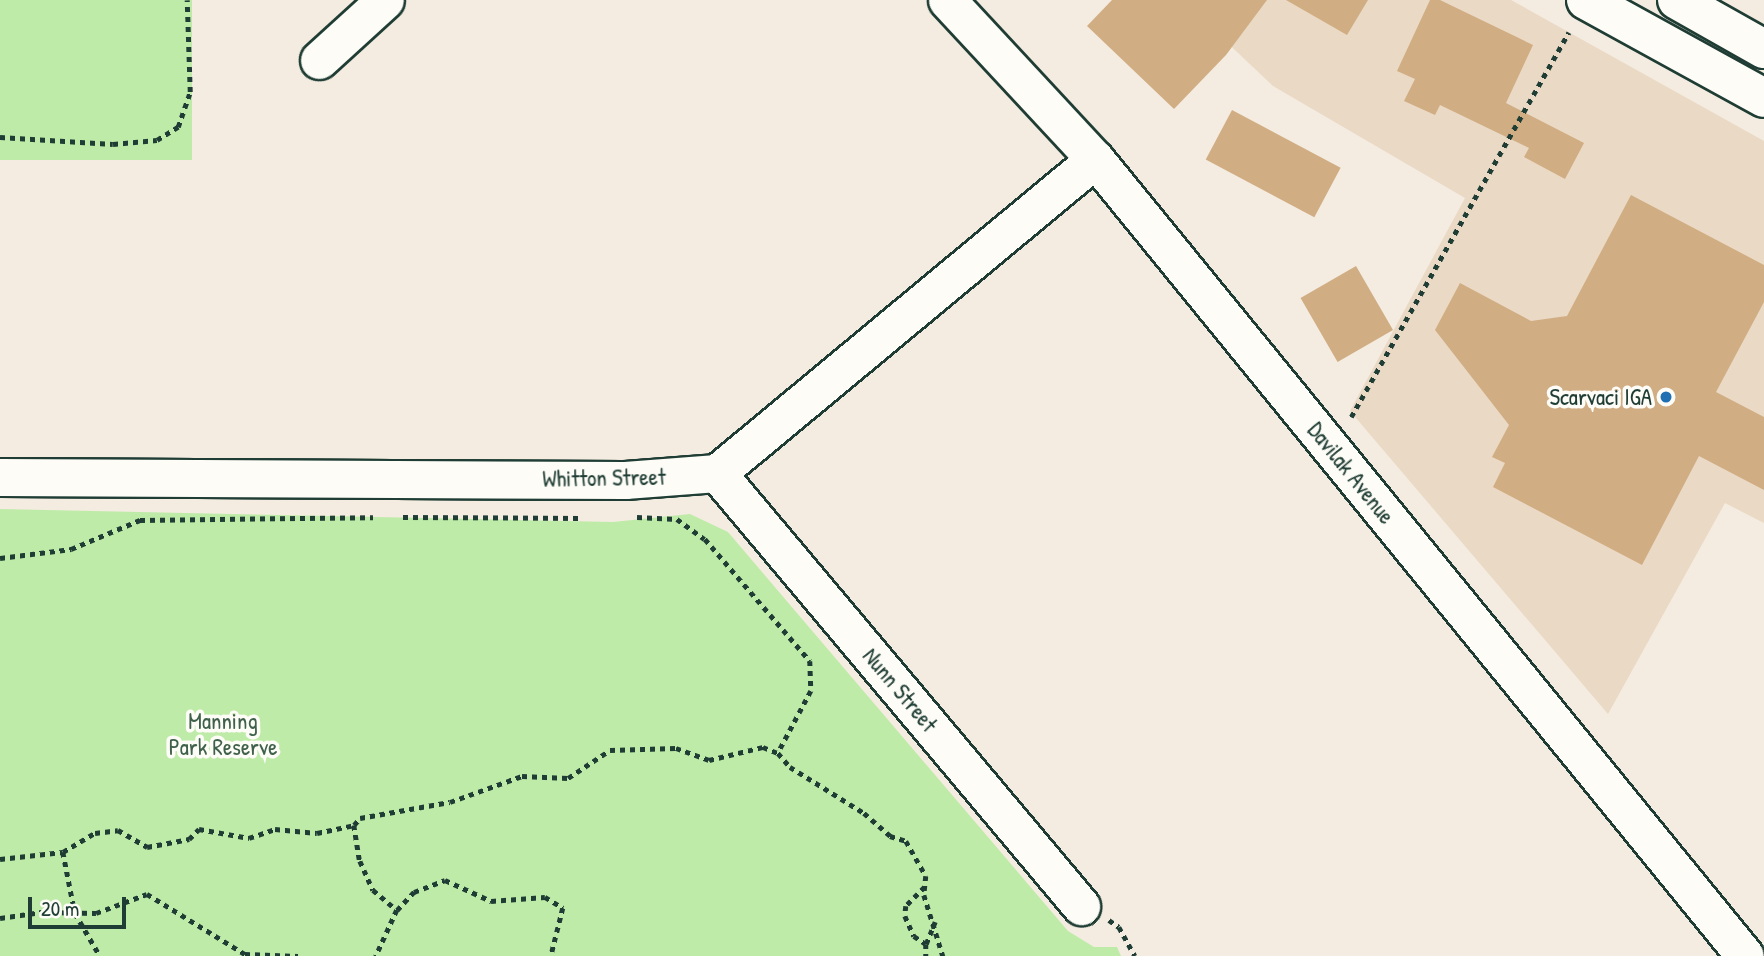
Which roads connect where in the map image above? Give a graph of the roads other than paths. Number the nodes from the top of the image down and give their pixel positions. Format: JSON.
{"nodes":[{"id":1,"x":385,"y":0,"type":"edge"},
{"id":2,"x":947,"y":0,"type":"edge"},
{"id":3,"x":1677,"y":0,"type":"edge"},
{"id":4,"x":1581,"y":9,"type":"edge"},
{"id":5,"x":1764,"y":49,"type":"edge"},
{"id":6,"x":319,"y":60,"type":"dead end"},
{"id":7,"x":1764,"y":98,"type":"edge"},
{"id":8,"x":1095,"y":159,"type":"junction"},
{"id":9,"x":717,"y":474,"type":"junction"},
{"id":10,"x":0,"y":477,"type":"edge"},
{"id":11,"x":1082,"y":906,"type":"road end"},
{"id":12,"x":1745,"y":956,"type":"edge"}],
"edges":[{"from":1,"to":6,"type":"street"},
{"from":2,"to":8,"type":"street","name":"Davilak Avenue"},
{"from":3,"to":5,"type":"main road"},
{"from":4,"to":7,"type":"main road"},
{"from":8,"to":9,"type":"street"},
{"from":8,"to":12,"type":"street","name":"Davilak Avenue"},
{"from":9,"to":10,"type":"street","name":"Whitton Street"},
{"from":9,"to":11,"type":"street","name":"Nunn Street"}]}
